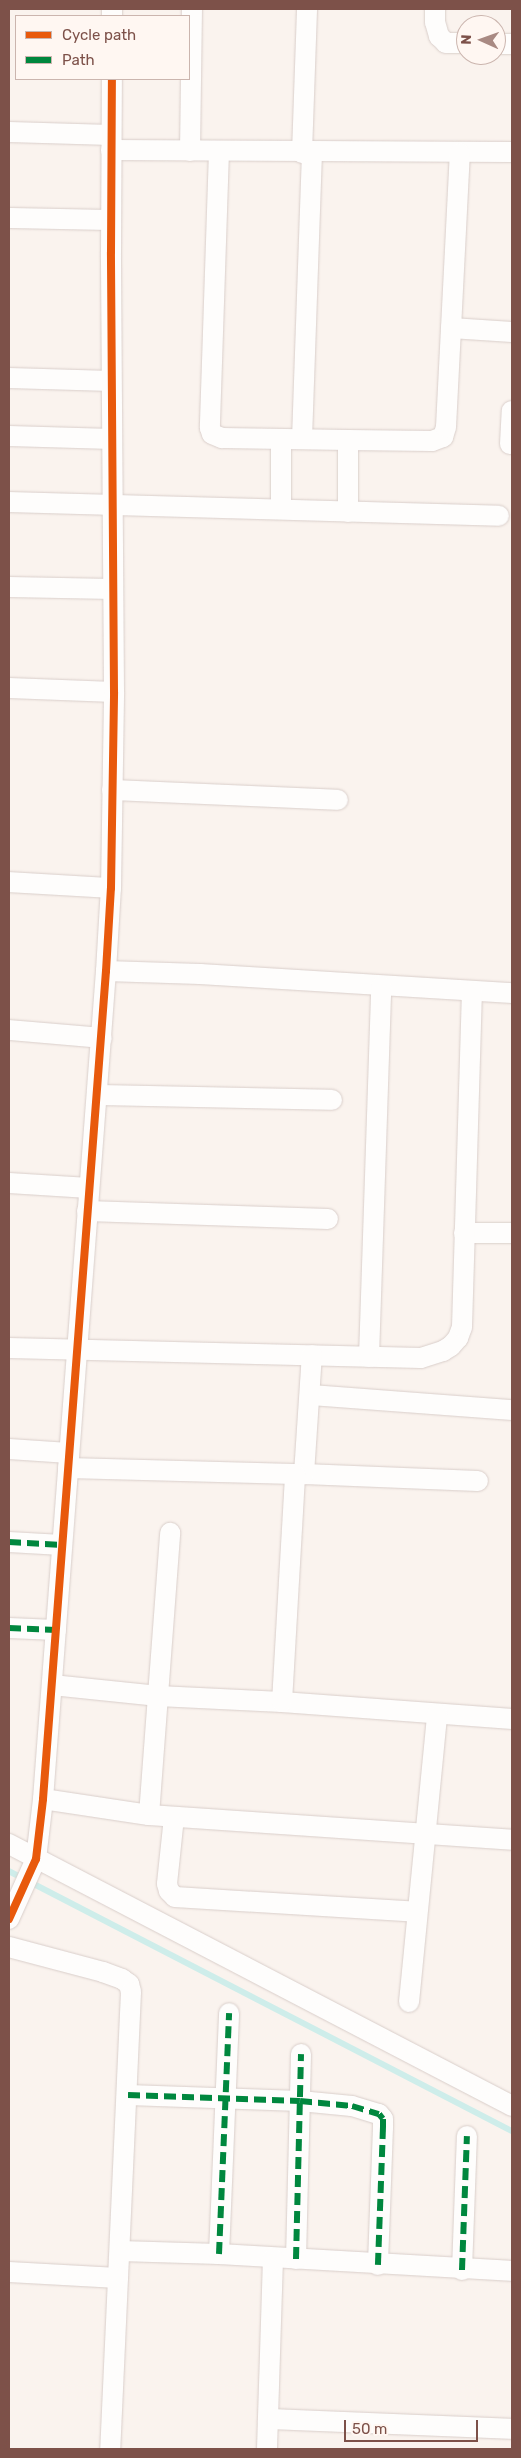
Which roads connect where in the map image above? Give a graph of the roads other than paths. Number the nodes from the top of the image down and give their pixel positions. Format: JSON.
{"nodes":[{"id":1,"x":192,"y":9,"type":"edge"},
{"id":2,"x":307,"y":9,"type":"edge"},
{"id":3,"x":435,"y":9,"type":"edge"},
{"id":4,"x":456,"y":43,"type":"edge"},
{"id":5,"x":112,"y":80,"type":"edge"},
{"id":6,"x":9,"y":132,"type":"edge"},
{"id":7,"x":111,"y":143,"type":"junction"},
{"id":8,"x":190,"y":151,"type":"junction"},
{"id":9,"x":219,"y":151,"type":"junction"},
{"id":10,"x":512,"y":152,"type":"edge"},
{"id":11,"x":307,"y":153,"type":"junction"},
{"id":12,"x":460,"y":153,"type":"junction"},
{"id":13,"x":9,"y":218,"type":"edge"},
{"id":14,"x":111,"y":220,"type":"junction"},
{"id":15,"x":451,"y":328,"type":"junction"},
{"id":16,"x":512,"y":332,"type":"edge"},
{"id":17,"x":9,"y":378,"type":"edge"},
{"id":18,"x":111,"y":381,"type":"junction"},
{"id":19,"x":512,"y":411,"type":"edge"},
{"id":20,"x":9,"y":436,"type":"edge"},
{"id":21,"x":112,"y":439,"type":"junction"},
{"id":22,"x":281,"y":439,"type":"junction"},
{"id":23,"x":302,"y":439,"type":"junction"},
{"id":24,"x":348,"y":440,"type":"junction"},
{"id":25,"x":510,"y":444,"type":"dead end"},
{"id":26,"x":9,"y":502,"type":"edge"},
{"id":27,"x":112,"y":504,"type":"junction"},
{"id":28,"x":281,"y":508,"type":"junction"},
{"id":29,"x":348,"y":512,"type":"junction"},
{"id":30,"x":499,"y":516,"type":"dead end"},
{"id":31,"x":9,"y":587,"type":"edge"},
{"id":32,"x":113,"y":589,"type":"junction"},
{"id":33,"x":9,"y":688,"type":"edge"},
{"id":34,"x":114,"y":692,"type":"junction"},
{"id":35,"x":112,"y":790,"type":"junction"},
{"id":36,"x":338,"y":800,"type":"dead end"},
{"id":37,"x":9,"y":882,"type":"edge"},
{"id":38,"x":111,"y":888,"type":"junction"},
{"id":39,"x":106,"y":971,"type":"junction"},
{"id":40,"x":381,"y":986,"type":"junction"},
{"id":41,"x":472,"y":992,"type":"junction"},
{"id":42,"x":512,"y":993,"type":"edge"},
{"id":43,"x":9,"y":1030,"type":"edge"},
{"id":44,"x":102,"y":1038,"type":"junction"},
{"id":45,"x":98,"y":1095,"type":"junction"},
{"id":46,"x":332,"y":1100,"type":"dead end"},
{"id":47,"x":9,"y":1183,"type":"edge"},
{"id":48,"x":89,"y":1188,"type":"junction"},
{"id":49,"x":87,"y":1210,"type":"junction"},
{"id":50,"x":328,"y":1219,"type":"dead end"},
{"id":51,"x":464,"y":1233,"type":"junction"},
{"id":52,"x":512,"y":1233,"type":"edge"},
{"id":53,"x":9,"y":1348,"type":"edge"},
{"id":54,"x":77,"y":1350,"type":"junction"},
{"id":55,"x":312,"y":1355,"type":"junction"},
{"id":56,"x":369,"y":1357,"type":"junction"},
{"id":57,"x":311,"y":1395,"type":"junction"},
{"id":58,"x":512,"y":1410,"type":"edge"},
{"id":59,"x":9,"y":1449,"type":"edge"},
{"id":60,"x":69,"y":1460,"type":"junction"},
{"id":61,"x":300,"y":1474,"type":"junction"},
{"id":62,"x":478,"y":1481,"type":"dead end"},
{"id":63,"x":170,"y":1533,"type":"dead end"},
{"id":64,"x":9,"y":1542,"type":"edge"},
{"id":65,"x":62,"y":1546,"type":"junction"},
{"id":66,"x":9,"y":1628,"type":"edge"},
{"id":67,"x":56,"y":1630,"type":"junction"},
{"id":68,"x":52,"y":1685,"type":"junction"},
{"id":69,"x":158,"y":1696,"type":"junction"},
{"id":70,"x":282,"y":1702,"type":"junction"},
{"id":71,"x":437,"y":1714,"type":"junction"},
{"id":72,"x":512,"y":1720,"type":"edge"},
{"id":73,"x":43,"y":1799,"type":"junction"},
{"id":74,"x":149,"y":1815,"type":"junction"},
{"id":75,"x":174,"y":1817,"type":"junction"},
{"id":76,"x":425,"y":1834,"type":"junction"},
{"id":77,"x":512,"y":1840,"type":"edge"},
{"id":78,"x":9,"y":1844,"type":"edge"},
{"id":79,"x":35,"y":1863,"type":"junction"},
{"id":80,"x":417,"y":1912,"type":"junction"},
{"id":81,"x":9,"y":1919,"type":"edge"},
{"id":82,"x":9,"y":1947,"type":"edge"},
{"id":83,"x":409,"y":2002,"type":"dead end"},
{"id":84,"x":229,"y":2013,"type":"dead end"},
{"id":85,"x":301,"y":2054,"type":"dead end"},
{"id":86,"x":128,"y":2095,"type":"junction"},
{"id":87,"x":225,"y":2098,"type":"junction"},
{"id":88,"x":300,"y":2101,"type":"junction"},
{"id":89,"x":512,"y":2106,"type":"edge"},
{"id":90,"x":467,"y":2136,"type":"dead end"},
{"id":91,"x":120,"y":2251,"type":"junction"},
{"id":92,"x":219,"y":2254,"type":"junction"},
{"id":93,"x":273,"y":2258,"type":"junction"},
{"id":94,"x":296,"y":2259,"type":"junction"},
{"id":95,"x":378,"y":2265,"type":"junction"},
{"id":96,"x":462,"y":2270,"type":"junction"},
{"id":97,"x":512,"y":2271,"type":"edge"},
{"id":98,"x":9,"y":2272,"type":"edge"},
{"id":99,"x":118,"y":2278,"type":"junction"},
{"id":100,"x":268,"y":2419,"type":"junction"},
{"id":101,"x":512,"y":2429,"type":"edge"},
{"id":102,"x":110,"y":2449,"type":"edge"},
{"id":103,"x":267,"y":2449,"type":"edge"}],
"edges":[{"from":1,"to":8,"type":"street"},
{"from":2,"to":11,"type":"street"},
{"from":3,"to":4,"type":"street"},
{"from":5,"to":7,"type":"street"},
{"from":6,"to":7,"type":"street"},
{"from":7,"to":8,"type":"street"},
{"from":7,"to":14,"type":"street"},
{"from":8,"to":9,"type":"street"},
{"from":9,"to":11,"type":"street"},
{"from":9,"to":22,"type":"street"},
{"from":10,"to":12,"type":"street"},
{"from":11,"to":12,"type":"street"},
{"from":11,"to":23,"type":"street"},
{"from":12,"to":15,"type":"street"},
{"from":13,"to":14,"type":"street"},
{"from":14,"to":18,"type":"street"},
{"from":15,"to":16,"type":"street"},
{"from":15,"to":24,"type":"street"},
{"from":17,"to":18,"type":"street"},
{"from":18,"to":21,"type":"street"},
{"from":19,"to":25,"type":"street"},
{"from":20,"to":21,"type":"street"},
{"from":21,"to":27,"type":"street"},
{"from":22,"to":23,"type":"street"},
{"from":22,"to":28,"type":"street"},
{"from":23,"to":24,"type":"street"},
{"from":24,"to":29,"type":"street"},
{"from":26,"to":27,"type":"street"},
{"from":27,"to":28,"type":"street"},
{"from":27,"to":32,"type":"street"},
{"from":28,"to":29,"type":"street"},
{"from":29,"to":30,"type":"street"},
{"from":31,"to":32,"type":"street"},
{"from":32,"to":34,"type":"street"},
{"from":33,"to":34,"type":"street"},
{"from":34,"to":35,"type":"street"},
{"from":35,"to":36,"type":"street"},
{"from":35,"to":38,"type":"street"},
{"from":37,"to":38,"type":"street"},
{"from":38,"to":39,"type":"street"},
{"from":39,"to":40,"type":"street"},
{"from":39,"to":44,"type":"street"},
{"from":40,"to":41,"type":"street"},
{"from":40,"to":56,"type":"street"},
{"from":41,"to":42,"type":"street"},
{"from":41,"to":51,"type":"street"},
{"from":43,"to":44,"type":"street"},
{"from":44,"to":45,"type":"street"},
{"from":45,"to":46,"type":"street"},
{"from":45,"to":48,"type":"street"},
{"from":47,"to":48,"type":"street"},
{"from":48,"to":49,"type":"street"},
{"from":49,"to":50,"type":"street"},
{"from":49,"to":54,"type":"street"},
{"from":51,"to":52,"type":"street"},
{"from":51,"to":56,"type":"street"},
{"from":53,"to":54,"type":"street"},
{"from":54,"to":55,"type":"street"},
{"from":54,"to":60,"type":"street"},
{"from":55,"to":56,"type":"street"},
{"from":55,"to":57,"type":"street"},
{"from":57,"to":58,"type":"street"},
{"from":57,"to":61,"type":"street"},
{"from":59,"to":60,"type":"street"},
{"from":60,"to":61,"type":"street"},
{"from":60,"to":65,"type":"street"},
{"from":61,"to":62,"type":"street"},
{"from":61,"to":70,"type":"street"},
{"from":63,"to":69,"type":"street"},
{"from":64,"to":65,"type":"street"},
{"from":65,"to":67,"type":"street"},
{"from":66,"to":67,"type":"street"},
{"from":67,"to":68,"type":"street"},
{"from":68,"to":69,"type":"street"},
{"from":68,"to":73,"type":"street"},
{"from":69,"to":70,"type":"street"},
{"from":69,"to":74,"type":"street"},
{"from":70,"to":71,"type":"street"},
{"from":71,"to":72,"type":"street"},
{"from":71,"to":76,"type":"street"},
{"from":73,"to":74,"type":"street"},
{"from":73,"to":79,"type":"street"},
{"from":74,"to":75,"type":"street"},
{"from":75,"to":76,"type":"street"},
{"from":75,"to":80,"type":"street"},
{"from":76,"to":77,"type":"street"},
{"from":76,"to":80,"type":"street"},
{"from":78,"to":79,"type":"street"},
{"from":79,"to":81,"type":"street"},
{"from":79,"to":89,"type":"street"},
{"from":80,"to":83,"type":"street"},
{"from":82,"to":86,"type":"street"},
{"from":84,"to":87,"type":"street"},
{"from":85,"to":88,"type":"street"},
{"from":86,"to":87,"type":"street"},
{"from":86,"to":91,"type":"street"},
{"from":87,"to":88,"type":"street"},
{"from":87,"to":92,"type":"street"},
{"from":88,"to":94,"type":"street"},
{"from":88,"to":95,"type":"street"},
{"from":90,"to":96,"type":"street"},
{"from":91,"to":92,"type":"street"},
{"from":91,"to":99,"type":"street"},
{"from":92,"to":93,"type":"street"},
{"from":93,"to":94,"type":"street"},
{"from":93,"to":100,"type":"street"},
{"from":94,"to":95,"type":"street"},
{"from":95,"to":96,"type":"street"},
{"from":96,"to":97,"type":"street"},
{"from":98,"to":99,"type":"street"},
{"from":99,"to":102,"type":"street"},
{"from":100,"to":101,"type":"street"},
{"from":100,"to":103,"type":"street"}]}
